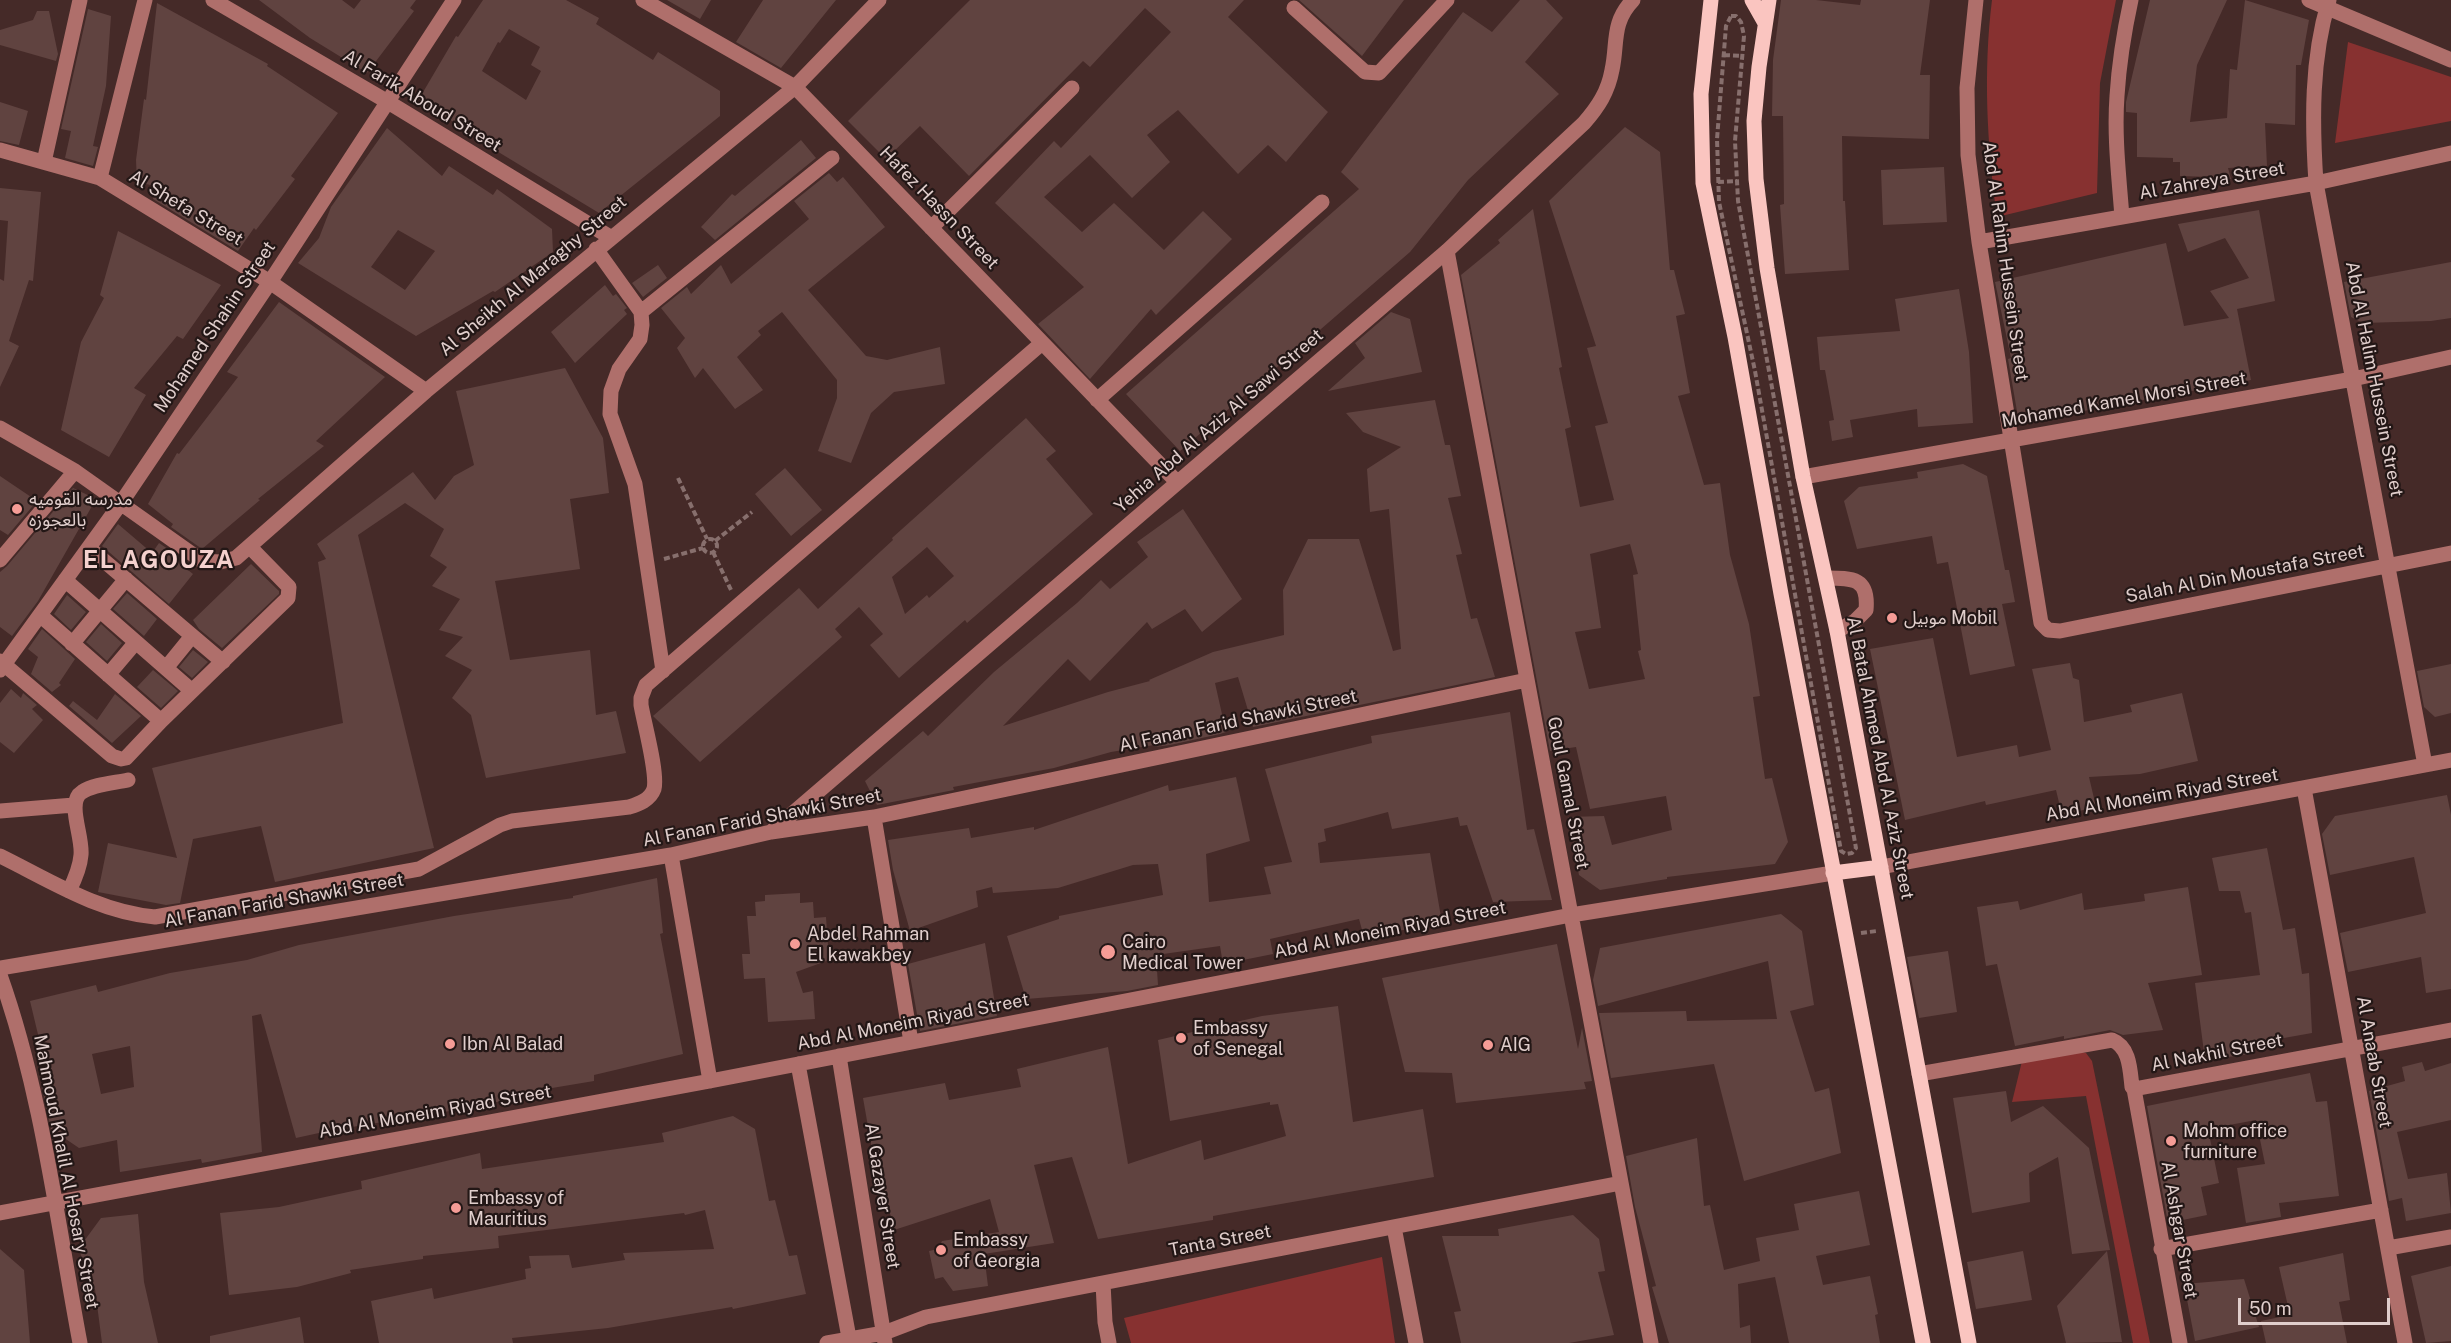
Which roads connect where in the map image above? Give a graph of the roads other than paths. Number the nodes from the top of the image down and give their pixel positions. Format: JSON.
{"nodes":[{"id":1,"x":80,"y":0,"type":"edge"},
{"id":2,"x":145,"y":0,"type":"edge"},
{"id":3,"x":213,"y":0,"type":"edge"},
{"id":4,"x":454,"y":0,"type":"edge"},
{"id":5,"x":643,"y":0,"type":"edge"},
{"id":6,"x":879,"y":0,"type":"edge"},
{"id":7,"x":1447,"y":0,"type":"edge"},
{"id":8,"x":1633,"y":0,"type":"edge"},
{"id":9,"x":1711,"y":0,"type":"edge"},
{"id":10,"x":1752,"y":0,"type":"edge"},
{"id":11,"x":1769,"y":0,"type":"edge"},
{"id":12,"x":1976,"y":0,"type":"edge"},
{"id":13,"x":2131,"y":0,"type":"edge"},
{"id":14,"x":2309,"y":0,"type":"edge"},
{"id":15,"x":2328,"y":4,"type":"edge"},
{"id":16,"x":1294,"y":8,"type":"dead end"},
{"id":17,"x":1765,"y":23,"type":"junction"},
{"id":18,"x":2451,"y":60,"type":"edge"},
{"id":19,"x":795,"y":87,"type":"junction"},
{"id":20,"x":1072,"y":88,"type":"dead end"},
{"id":21,"x":388,"y":102,"type":"junction"},
{"id":22,"x":0,"y":150,"type":"edge"},
{"id":23,"x":2451,"y":153,"type":"edge"},
{"id":24,"x":832,"y":158,"type":"dead end"},
{"id":25,"x":44,"y":162,"type":"junction"},
{"id":26,"x":100,"y":178,"type":"junction"},
{"id":27,"x":2316,"y":183,"type":"junction"},
{"id":28,"x":1322,"y":202,"type":"dead end"},
{"id":29,"x":2122,"y":217,"type":"junction"},
{"id":30,"x":931,"y":228,"type":"junction"},
{"id":31,"x":610,"y":237,"type":"junction"},
{"id":32,"x":1979,"y":242,"type":"junction"},
{"id":33,"x":596,"y":249,"type":"junction"},
{"id":34,"x":1447,"y":251,"type":"junction"},
{"id":35,"x":270,"y":282,"type":"junction"},
{"id":36,"x":641,"y":312,"type":"junction"},
{"id":37,"x":1042,"y":343,"type":"junction"},
{"id":38,"x":2451,"y":357,"type":"edge"},
{"id":39,"x":2353,"y":379,"type":"junction"},
{"id":40,"x":426,"y":391,"type":"junction"},
{"id":41,"x":1097,"y":400,"type":"junction"},
{"id":42,"x":0,"y":428,"type":"edge"},
{"id":43,"x":2012,"y":441,"type":"junction"},
{"id":44,"x":75,"y":471,"type":"junction"},
{"id":45,"x":1803,"y":477,"type":"junction"},
{"id":46,"x":1177,"y":482,"type":"junction"},
{"id":47,"x":121,"y":503,"type":"junction"},
{"id":48,"x":250,"y":547,"type":"junction"},
{"id":49,"x":89,"y":548,"type":"junction"},
{"id":50,"x":2451,"y":553,"type":"edge"},
{"id":51,"x":0,"y":560,"type":"edge"},
{"id":52,"x":2390,"y":565,"type":"junction"},
{"id":53,"x":1826,"y":578,"type":"junction"},
{"id":54,"x":126,"y":579,"type":"junction"},
{"id":55,"x":65,"y":580,"type":"junction"},
{"id":56,"x":100,"y":611,"type":"junction"},
{"id":57,"x":40,"y":615,"type":"junction"},
{"id":58,"x":2048,"y":630,"type":"joint"},
{"id":59,"x":1837,"y":631,"type":"junction"},
{"id":60,"x":192,"y":636,"type":"junction"},
{"id":61,"x":136,"y":642,"type":"junction"},
{"id":62,"x":72,"y":644,"type":"junction"},
{"id":63,"x":223,"y":662,"type":"junction"},
{"id":64,"x":1,"y":665,"type":"edge"},
{"id":65,"x":166,"y":668,"type":"junction"},
{"id":66,"x":663,"y":671,"type":"junction"},
{"id":67,"x":108,"y":675,"type":"junction"},
{"id":68,"x":1527,"y":680,"type":"junction"},
{"id":69,"x":192,"y":691,"type":"junction"},
{"id":70,"x":161,"y":721,"type":"junction"},
{"id":71,"x":2451,"y":760,"type":"edge"},
{"id":72,"x":2425,"y":765,"type":"junction"},
{"id":73,"x":128,"y":780,"type":"dead end"},
{"id":74,"x":2304,"y":788,"type":"junction"},
{"id":75,"x":74,"y":805,"type":"junction"},
{"id":76,"x":0,"y":811,"type":"edge"},
{"id":77,"x":874,"y":817,"type":"junction"},
{"id":78,"x":771,"y":832,"type":"junction"},
{"id":79,"x":671,"y":855,"type":"junction"},
{"id":80,"x":0,"y":856,"type":"edge"},
{"id":81,"x":1881,"y":867,"type":"junction"},
{"id":82,"x":1833,"y":873,"type":"junction"},
{"id":83,"x":69,"y":891,"type":"junction"},
{"id":84,"x":1571,"y":915,"type":"junction"},
{"id":85,"x":0,"y":968,"type":"edge"},
{"id":86,"x":0,"y":975,"type":"edge"},
{"id":87,"x":2451,"y":1030,"type":"edge"},
{"id":88,"x":911,"y":1042,"type":"junction"},
{"id":89,"x":2351,"y":1048,"type":"junction"},
{"id":90,"x":839,"y":1056,"type":"junction"},
{"id":91,"x":798,"y":1064,"type":"junction"},
{"id":92,"x":1919,"y":1074,"type":"junction"},
{"id":93,"x":710,"y":1081,"type":"junction"},
{"id":94,"x":2134,"y":1089,"type":"junction"},
{"id":95,"x":1621,"y":1183,"type":"junction"},
{"id":96,"x":54,"y":1202,"type":"junction"},
{"id":97,"x":2381,"y":1210,"type":"junction"},
{"id":98,"x":0,"y":1213,"type":"edge"},
{"id":99,"x":1394,"y":1227,"type":"junction"},
{"id":100,"x":2451,"y":1237,"type":"edge"},
{"id":101,"x":2388,"y":1248,"type":"junction"},
{"id":102,"x":2161,"y":1249,"type":"junction"},
{"id":103,"x":1103,"y":1283,"type":"junction"},
{"id":104,"x":885,"y":1338,"type":"edge"},
{"id":105,"x":850,"y":1341,"type":"edge"},
{"id":106,"x":80,"y":1343,"type":"edge"},
{"id":107,"x":827,"y":1343,"type":"edge"},
{"id":108,"x":1109,"y":1343,"type":"edge"},
{"id":109,"x":1416,"y":1343,"type":"edge"},
{"id":110,"x":1652,"y":1343,"type":"edge"},
{"id":111,"x":1923,"y":1343,"type":"edge"},
{"id":112,"x":1969,"y":1343,"type":"edge"},
{"id":113,"x":2180,"y":1343,"type":"edge"},
{"id":114,"x":2405,"y":1343,"type":"edge"}],
"edges":[{"from":1,"to":25,"type":"street"},
{"from":2,"to":26,"type":"street"},
{"from":3,"to":21,"type":"street","name":"Al Farik Aboud Street"},
{"from":4,"to":21,"type":"street","name":"Mohamed Shahin Street"},
{"from":5,"to":19,"type":"street","name":"Hafez Hassn Street"},
{"from":6,"to":19,"type":"street","name":"Al Sheikh Al Maraghy Street"},
{"from":7,"to":16,"type":"street"},
{"from":8,"to":34,"type":"street","name":"Yehia Abd Al Aziz Al Sawi Street"},
{"from":9,"to":82,"type":"main road"},
{"from":10,"to":17,"type":"main road"},
{"from":11,"to":17,"type":"main road","name":"Al Batal Ahmed Abd Al Aziz Street"},
{"from":12,"to":32,"type":"street","name":"Abd Al Rahim Hussein Street"},
{"from":13,"to":29,"type":"street"},
{"from":14,"to":15,"type":"street"},
{"from":15,"to":18,"type":"street"},
{"from":15,"to":27,"type":"street","name":"Abd Al Halim Hussein Street"},
{"from":17,"to":45,"type":"main road","name":"Al Batal Ahmed Abd Al Aziz Street"},
{"from":19,"to":30,"type":"street","name":"Hafez Hassn Street"},
{"from":19,"to":31,"type":"street","name":"Al Sheikh Al Maraghy Street"},
{"from":20,"to":30,"type":"street"},
{"from":21,"to":31,"type":"street","name":"Al Farik Aboud Street"},
{"from":21,"to":35,"type":"street","name":"Mohamed Shahin Street"},
{"from":22,"to":25,"type":"street","name":"Al Shefa Street"},
{"from":23,"to":27,"type":"street","name":"Al Zahreya Street"},
{"from":24,"to":36,"type":"street"},
{"from":25,"to":26,"type":"street","name":"Al Shefa Street"},
{"from":26,"to":35,"type":"street","name":"Al Shefa Street"},
{"from":27,"to":29,"type":"street","name":"Al Zahreya Street"},
{"from":27,"to":39,"type":"street","name":"Abd Al Halim Hussein Street"},
{"from":28,"to":41,"type":"street"},
{"from":29,"to":32,"type":"street","name":"Al Zahreya Street"},
{"from":30,"to":37,"type":"street","name":"Hafez Hassn Street"},
{"from":31,"to":33,"type":"street","name":"Al Sheikh Al Maraghy Street"},
{"from":32,"to":43,"type":"street","name":"Abd Al Rahim Hussein Street"},
{"from":33,"to":36,"type":"street"},
{"from":33,"to":40,"type":"street","name":"Al Sheikh Al Maraghy Street"},
{"from":34,"to":46,"type":"street","name":"Yehia Abd Al Aziz Al Sawi Street"},
{"from":34,"to":68,"type":"street","name":"Goul Gamal Street"},
{"from":35,"to":40,"type":"street","name":"Al Shefa Street"},
{"from":35,"to":47,"type":"street","name":"Mohamed Shahin Street"},
{"from":36,"to":66,"type":"street"},
{"from":37,"to":41,"type":"street","name":"Hafez Hassn Street"},
{"from":37,"to":66,"type":"street"},
{"from":38,"to":39,"type":"street","name":"Mohamed Kamel Morsi Street"},
{"from":39,"to":43,"type":"street","name":"Mohamed Kamel Morsi Street"},
{"from":39,"to":52,"type":"street","name":"Abd Al Halim Hussein Street"},
{"from":40,"to":48,"type":"street","name":"Al Sheikh Al Maraghy Street"},
{"from":41,"to":46,"type":"street","name":"Hafez Hassn Street"},
{"from":42,"to":44,"type":"street"},
{"from":43,"to":45,"type":"street","name":"Mohamed Kamel Morsi Street"},
{"from":43,"to":58,"type":"street","name":"Abd Al Rahim Hussein Street"},
{"from":44,"to":47,"type":"street"},
{"from":44,"to":51,"type":"street"},
{"from":45,"to":53,"type":"main road","name":"Al Batal Ahmed Abd Al Aziz Street"},
{"from":46,"to":78,"type":"street","name":"Yehia Abd Al Aziz Al Sawi Street"},
{"from":47,"to":48,"type":"street","name":"Al Sheikh Al Maraghy Street"},
{"from":47,"to":49,"type":"street","name":"Mohamed Shahin Street"},
{"from":48,"to":63,"type":"street"},
{"from":49,"to":54,"type":"street"},
{"from":49,"to":55,"type":"street","name":"Mohamed Shahin Street"},
{"from":50,"to":52,"type":"street","name":"Salah Al Din Moustafa Street"},
{"from":52,"to":58,"type":"street","name":"Salah Al Din Moustafa Street"},
{"from":52,"to":72,"type":"street","name":"Abd Al Halim Hussein Street"},
{"from":53,"to":59,"type":"main road","name":"Al Batal Ahmed Abd Al Aziz Street"},
{"from":53,"to":59,"type":"street"},
{"from":54,"to":56,"type":"street"},
{"from":54,"to":60,"type":"street"},
{"from":55,"to":56,"type":"street"},
{"from":55,"to":57,"type":"street","name":"Mohamed Shahin Street"},
{"from":56,"to":61,"type":"street"},
{"from":56,"to":62,"type":"street"},
{"from":57,"to":62,"type":"street"},
{"from":57,"to":64,"type":"street","name":"Mohamed Shahin Street"},
{"from":59,"to":81,"type":"main road","name":"Al Batal Ahmed Abd Al Aziz Street"},
{"from":60,"to":63,"type":"street"},
{"from":60,"to":65,"type":"street"},
{"from":61,"to":65,"type":"street"},
{"from":61,"to":67,"type":"street"},
{"from":62,"to":67,"type":"street"},
{"from":63,"to":69,"type":"street"},
{"from":64,"to":70,"type":"street"},
{"from":65,"to":69,"type":"street"},
{"from":66,"to":83,"type":"street"},
{"from":67,"to":70,"type":"street"},
{"from":68,"to":77,"type":"street","name":"Al Fanan Farid Shawki Street"},
{"from":68,"to":84,"type":"street","name":"Goul Gamal Street"},
{"from":69,"to":70,"type":"street"},
{"from":71,"to":72,"type":"street","name":"Abd Al Moneim Riyad Street"},
{"from":72,"to":74,"type":"street","name":"Abd Al Moneim Riyad Street"},
{"from":73,"to":75,"type":"street"},
{"from":74,"to":81,"type":"street","name":"Abd Al Moneim Riyad Street"},
{"from":74,"to":89,"type":"street","name":"Al Anaab Street"},
{"from":75,"to":76,"type":"street"},
{"from":75,"to":83,"type":"street"},
{"from":77,"to":78,"type":"street","name":"Al Fanan Farid Shawki Street"},
{"from":77,"to":88,"type":"street"},
{"from":78,"to":79,"type":"street","name":"Al Fanan Farid Shawki Street"},
{"from":79,"to":85,"type":"street","name":"Al Fanan Farid Shawki Street"},
{"from":79,"to":93,"type":"street"},
{"from":80,"to":83,"type":"street"},
{"from":81,"to":82,"type":"main road"},
{"from":81,"to":92,"type":"main road","name":"Al Batal Ahmed Abd Al Aziz Street"},
{"from":82,"to":84,"type":"street","name":"Abd Al Moneim Riyad Street"},
{"from":82,"to":111,"type":"main road"},
{"from":84,"to":88,"type":"street","name":"Abd Al Moneim Riyad Street"},
{"from":84,"to":95,"type":"street","name":"Goul Gamal Street"},
{"from":86,"to":96,"type":"street","name":"Mahmoud Khalil Al Hosary Street"},
{"from":87,"to":89,"type":"street","name":"Al Nakhil Street"},
{"from":88,"to":90,"type":"street","name":"Abd Al Moneim Riyad Street"},
{"from":89,"to":94,"type":"street","name":"Al Nakhil Street"},
{"from":89,"to":97,"type":"street","name":"Al Anaab Street"},
{"from":90,"to":91,"type":"street","name":"Abd Al Moneim Riyad Street"},
{"from":90,"to":104,"type":"street","name":"Al Gazayer Street"},
{"from":91,"to":93,"type":"street","name":"Abd Al Moneim Riyad Street"},
{"from":91,"to":105,"type":"street"},
{"from":92,"to":94,"type":"street","name":"Al Nakhil Street"},
{"from":92,"to":112,"type":"main road","name":"Al Batal Ahmed Abd Al Aziz Street"},
{"from":93,"to":96,"type":"street","name":"Abd Al Moneim Riyad Street"},
{"from":94,"to":102,"type":"street","name":"Al Ashgar Street"},
{"from":95,"to":99,"type":"street","name":"Tanta Street"},
{"from":95,"to":110,"type":"street","name":"Goul Gamal Street"},
{"from":96,"to":98,"type":"street","name":"Abd Al Moneim Riyad Street"},
{"from":96,"to":106,"type":"street","name":"Mahmoud Khalil Al Hosary Street"},
{"from":97,"to":101,"type":"street","name":"Al Anaab Street"},
{"from":97,"to":102,"type":"street"},
{"from":99,"to":103,"type":"street","name":"Tanta Street"},
{"from":99,"to":109,"type":"street"},
{"from":100,"to":101,"type":"street"},
{"from":101,"to":114,"type":"street","name":"Al Anaab Street"},
{"from":102,"to":113,"type":"street","name":"Al Ashgar Street"},
{"from":103,"to":104,"type":"street","name":"Tanta Street"},
{"from":103,"to":108,"type":"street"},
{"from":104,"to":105,"type":"street","name":"Tanta Street"},
{"from":105,"to":107,"type":"street","name":"Tanta Street"}]}
